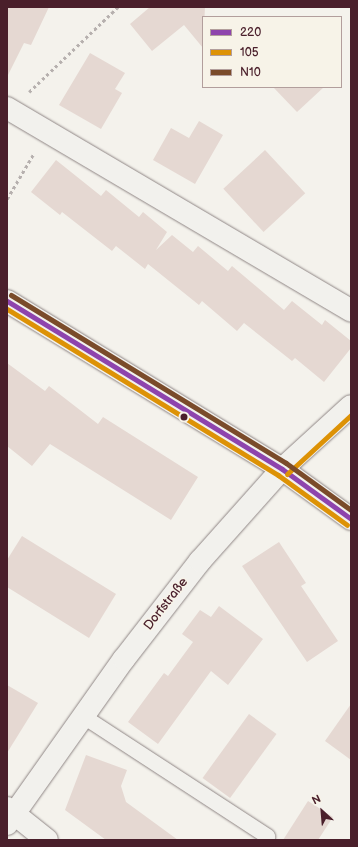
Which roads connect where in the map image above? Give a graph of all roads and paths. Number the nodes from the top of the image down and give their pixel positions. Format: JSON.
{"nodes":[{"id":1,"x":118,"y":7,"type":"edge"},
{"id":2,"x":10,"y":110,"type":"edge"},
{"id":3,"x":46,"y":132,"type":"junction"},
{"id":4,"x":7,"y":199,"type":"edge"},
{"id":5,"x":7,"y":301,"type":"edge"},
{"id":6,"x":351,"y":312,"type":"edge"},
{"id":7,"x":351,"y":406,"type":"edge"},
{"id":8,"x":282,"y":469,"type":"junction"},
{"id":9,"x":351,"y":519,"type":"edge"},
{"id":10,"x":84,"y":716,"type":"junction"},
{"id":11,"x":10,"y":815,"type":"edge"},
{"id":12,"x":267,"y":836,"type":"dead end"},
{"id":13,"x":47,"y":840,"type":"edge"}],
"edges":[{"from":1,"to":2,"type":"path"},
{"from":2,"to":3,"type":"street"},
{"from":3,"to":4,"type":"path"},
{"from":3,"to":6,"type":"street"},
{"from":5,"to":8,"type":"street"},
{"from":7,"to":8,"type":"street","name":"Dorfstraße"},
{"from":8,"to":9,"type":"street"},
{"from":8,"to":10,"type":"street","name":"Dorfstraße"},
{"from":10,"to":11,"type":"street","name":"Dorfstraße"},
{"from":10,"to":12,"type":"lane"},
{"from":11,"to":13,"type":"street"}]}
